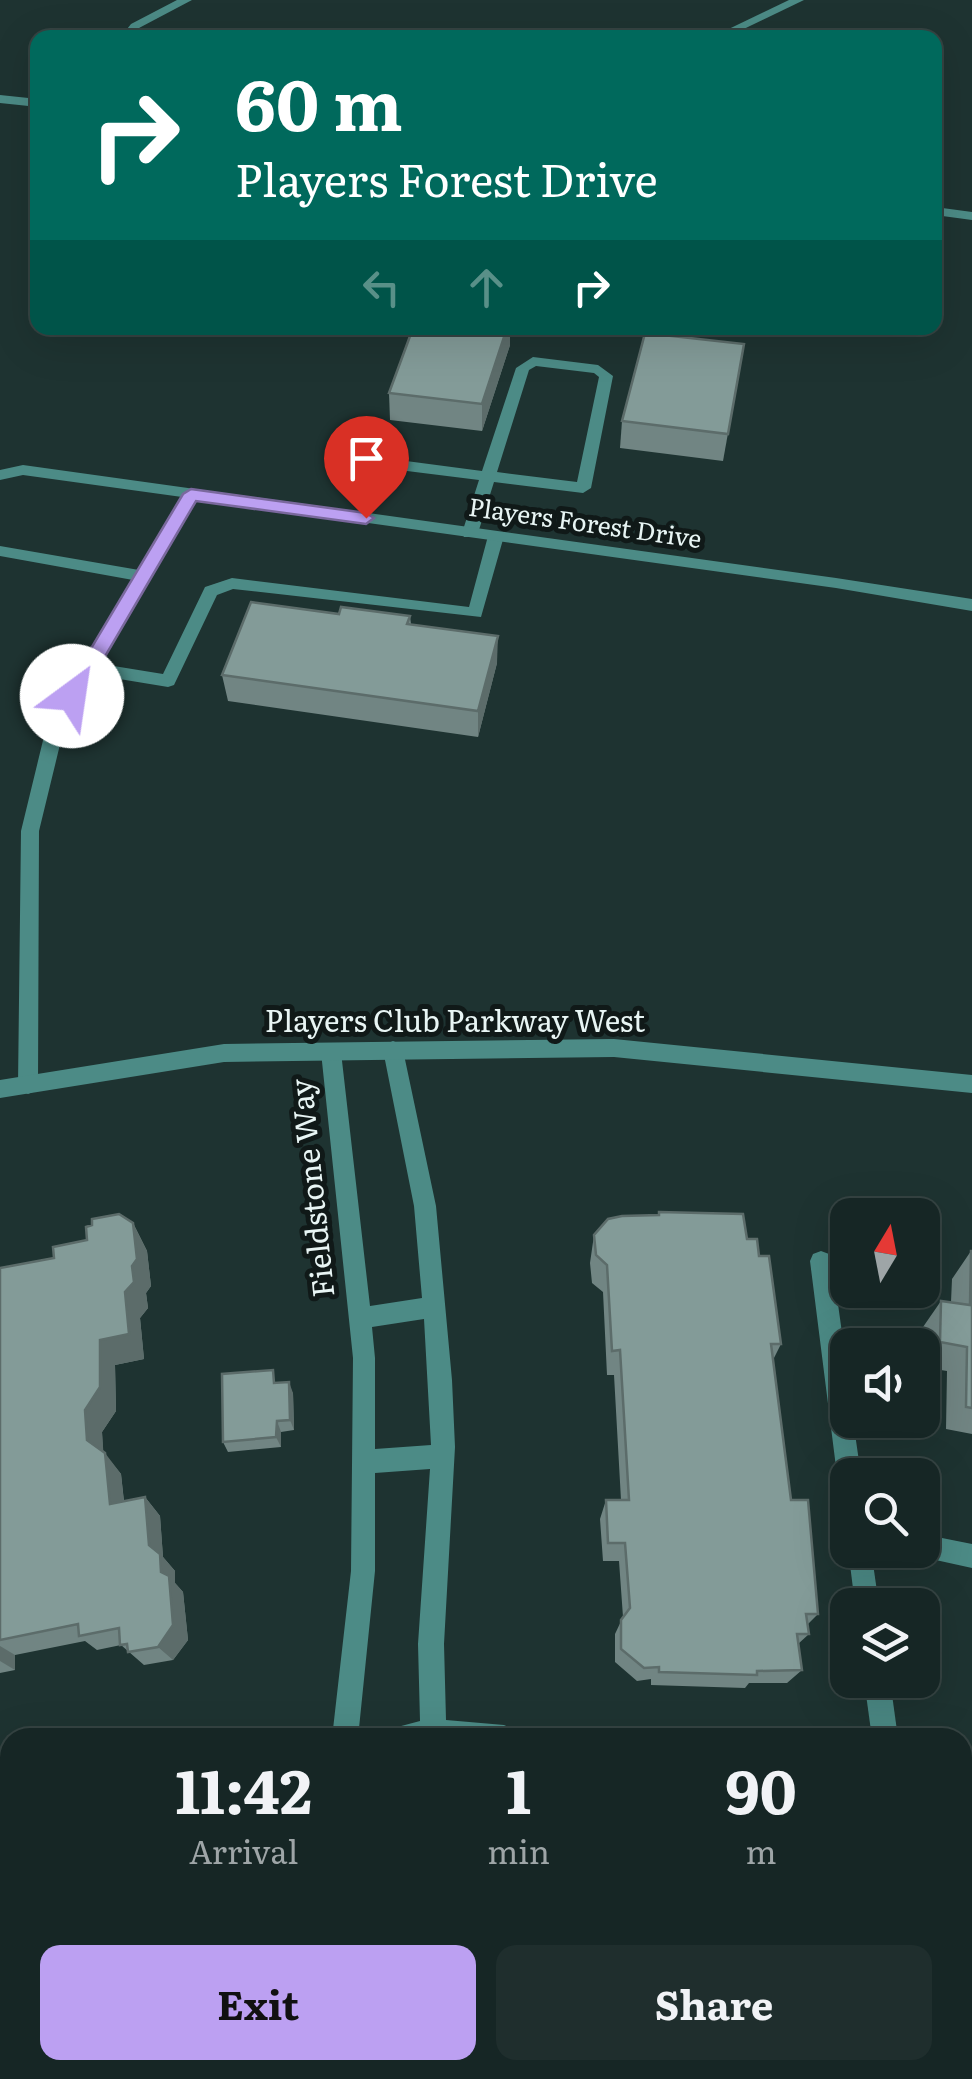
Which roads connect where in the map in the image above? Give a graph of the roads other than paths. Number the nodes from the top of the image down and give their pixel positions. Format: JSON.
{"nodes":[{"id":1,"x":186,"y":0,"type":"edge"},
{"id":2,"x":798,"y":0,"type":"edge"},
{"id":3,"x":132,"y":30,"type":"edge"},
{"id":4,"x":732,"y":30,"type":"edge"},
{"id":5,"x":0,"y":99,"type":"edge"},
{"id":6,"x":30,"y":102,"type":"edge"},
{"id":7,"x":942,"y":212,"type":"edge"},
{"id":8,"x":972,"y":216,"type":"edge"},
{"id":9,"x":391,"y":464,"type":"dead end"},
{"id":10,"x":0,"y":476,"type":"edge"},
{"id":11,"x":488,"y":477,"type":"junction"},
{"id":12,"x":191,"y":494,"type":"junction"},
{"id":13,"x":470,"y":533,"type":"junction"},
{"id":14,"x":496,"y":536,"type":"junction"},
{"id":15,"x":0,"y":551,"type":"edge"},
{"id":16,"x":144,"y":576,"type":"junction"},
{"id":17,"x":972,"y":605,"type":"edge"},
{"id":18,"x":89,"y":668,"type":"junction"},
{"id":19,"x":393,"y":1050,"type":"junction"},
{"id":20,"x":331,"y":1052,"type":"junction"},
{"id":21,"x":28,"y":1084,"type":"junction"},
{"id":22,"x":972,"y":1084,"type":"edge"},
{"id":23,"x":0,"y":1089,"type":"edge"},
{"id":24,"x":821,"y":1261,"type":"dead end"},
{"id":25,"x":434,"y":1307,"type":"junction"},
{"id":26,"x":360,"y":1318,"type":"junction"},
{"id":27,"x":442,"y":1456,"type":"junction"},
{"id":28,"x":847,"y":1458,"type":"edge"},
{"id":29,"x":364,"y":1462,"type":"junction"},
{"id":30,"x":940,"y":1550,"type":"edge"},
{"id":31,"x":972,"y":1556,"type":"edge"},
{"id":32,"x":879,"y":1698,"type":"edge"},
{"id":33,"x":346,"y":1728,"type":"edge"},
{"id":34,"x":433,"y":1728,"type":"edge"},
{"id":35,"x":884,"y":1728,"type":"edge"}],
"edges":[{"from":1,"to":3,"type":"street"},
{"from":2,"to":4,"type":"street"},
{"from":5,"to":6,"type":"street"},
{"from":7,"to":8,"type":"street"},
{"from":9,"to":11,"type":"street"},
{"from":10,"to":12,"type":"street","name":"Players Forest Drive"},
{"from":11,"to":11,"type":"street"},
{"from":11,"to":13,"type":"street"},
{"from":12,"to":13,"type":"street","name":"Players Forest Drive"},
{"from":12,"to":16,"type":"street"},
{"from":13,"to":14,"type":"street","name":"Players Forest Drive"},
{"from":14,"to":17,"type":"street","name":"Players Forest Drive"},
{"from":14,"to":18,"type":"street"},
{"from":15,"to":16,"type":"street"},
{"from":16,"to":18,"type":"street"},
{"from":18,"to":21,"type":"street"},
{"from":19,"to":20,"type":"street","name":"Players Club Parkway West"},
{"from":19,"to":22,"type":"street","name":"Players Club Parkway West"},
{"from":19,"to":25,"type":"street"},
{"from":20,"to":21,"type":"street","name":"Players Club Parkway West"},
{"from":20,"to":26,"type":"street","name":"Fieldstone Way"},
{"from":21,"to":23,"type":"street","name":"Players Club Parkway West"},
{"from":24,"to":28,"type":"street"},
{"from":25,"to":26,"type":"street","name":"Fieldstone Way"},
{"from":25,"to":27,"type":"street"},
{"from":26,"to":29,"type":"street","name":"Fieldstone Way"},
{"from":27,"to":29,"type":"street"},
{"from":27,"to":34,"type":"street"},
{"from":29,"to":33,"type":"street","name":"Fieldstone Way"},
{"from":30,"to":31,"type":"street"},
{"from":32,"to":35,"type":"street"}]}
